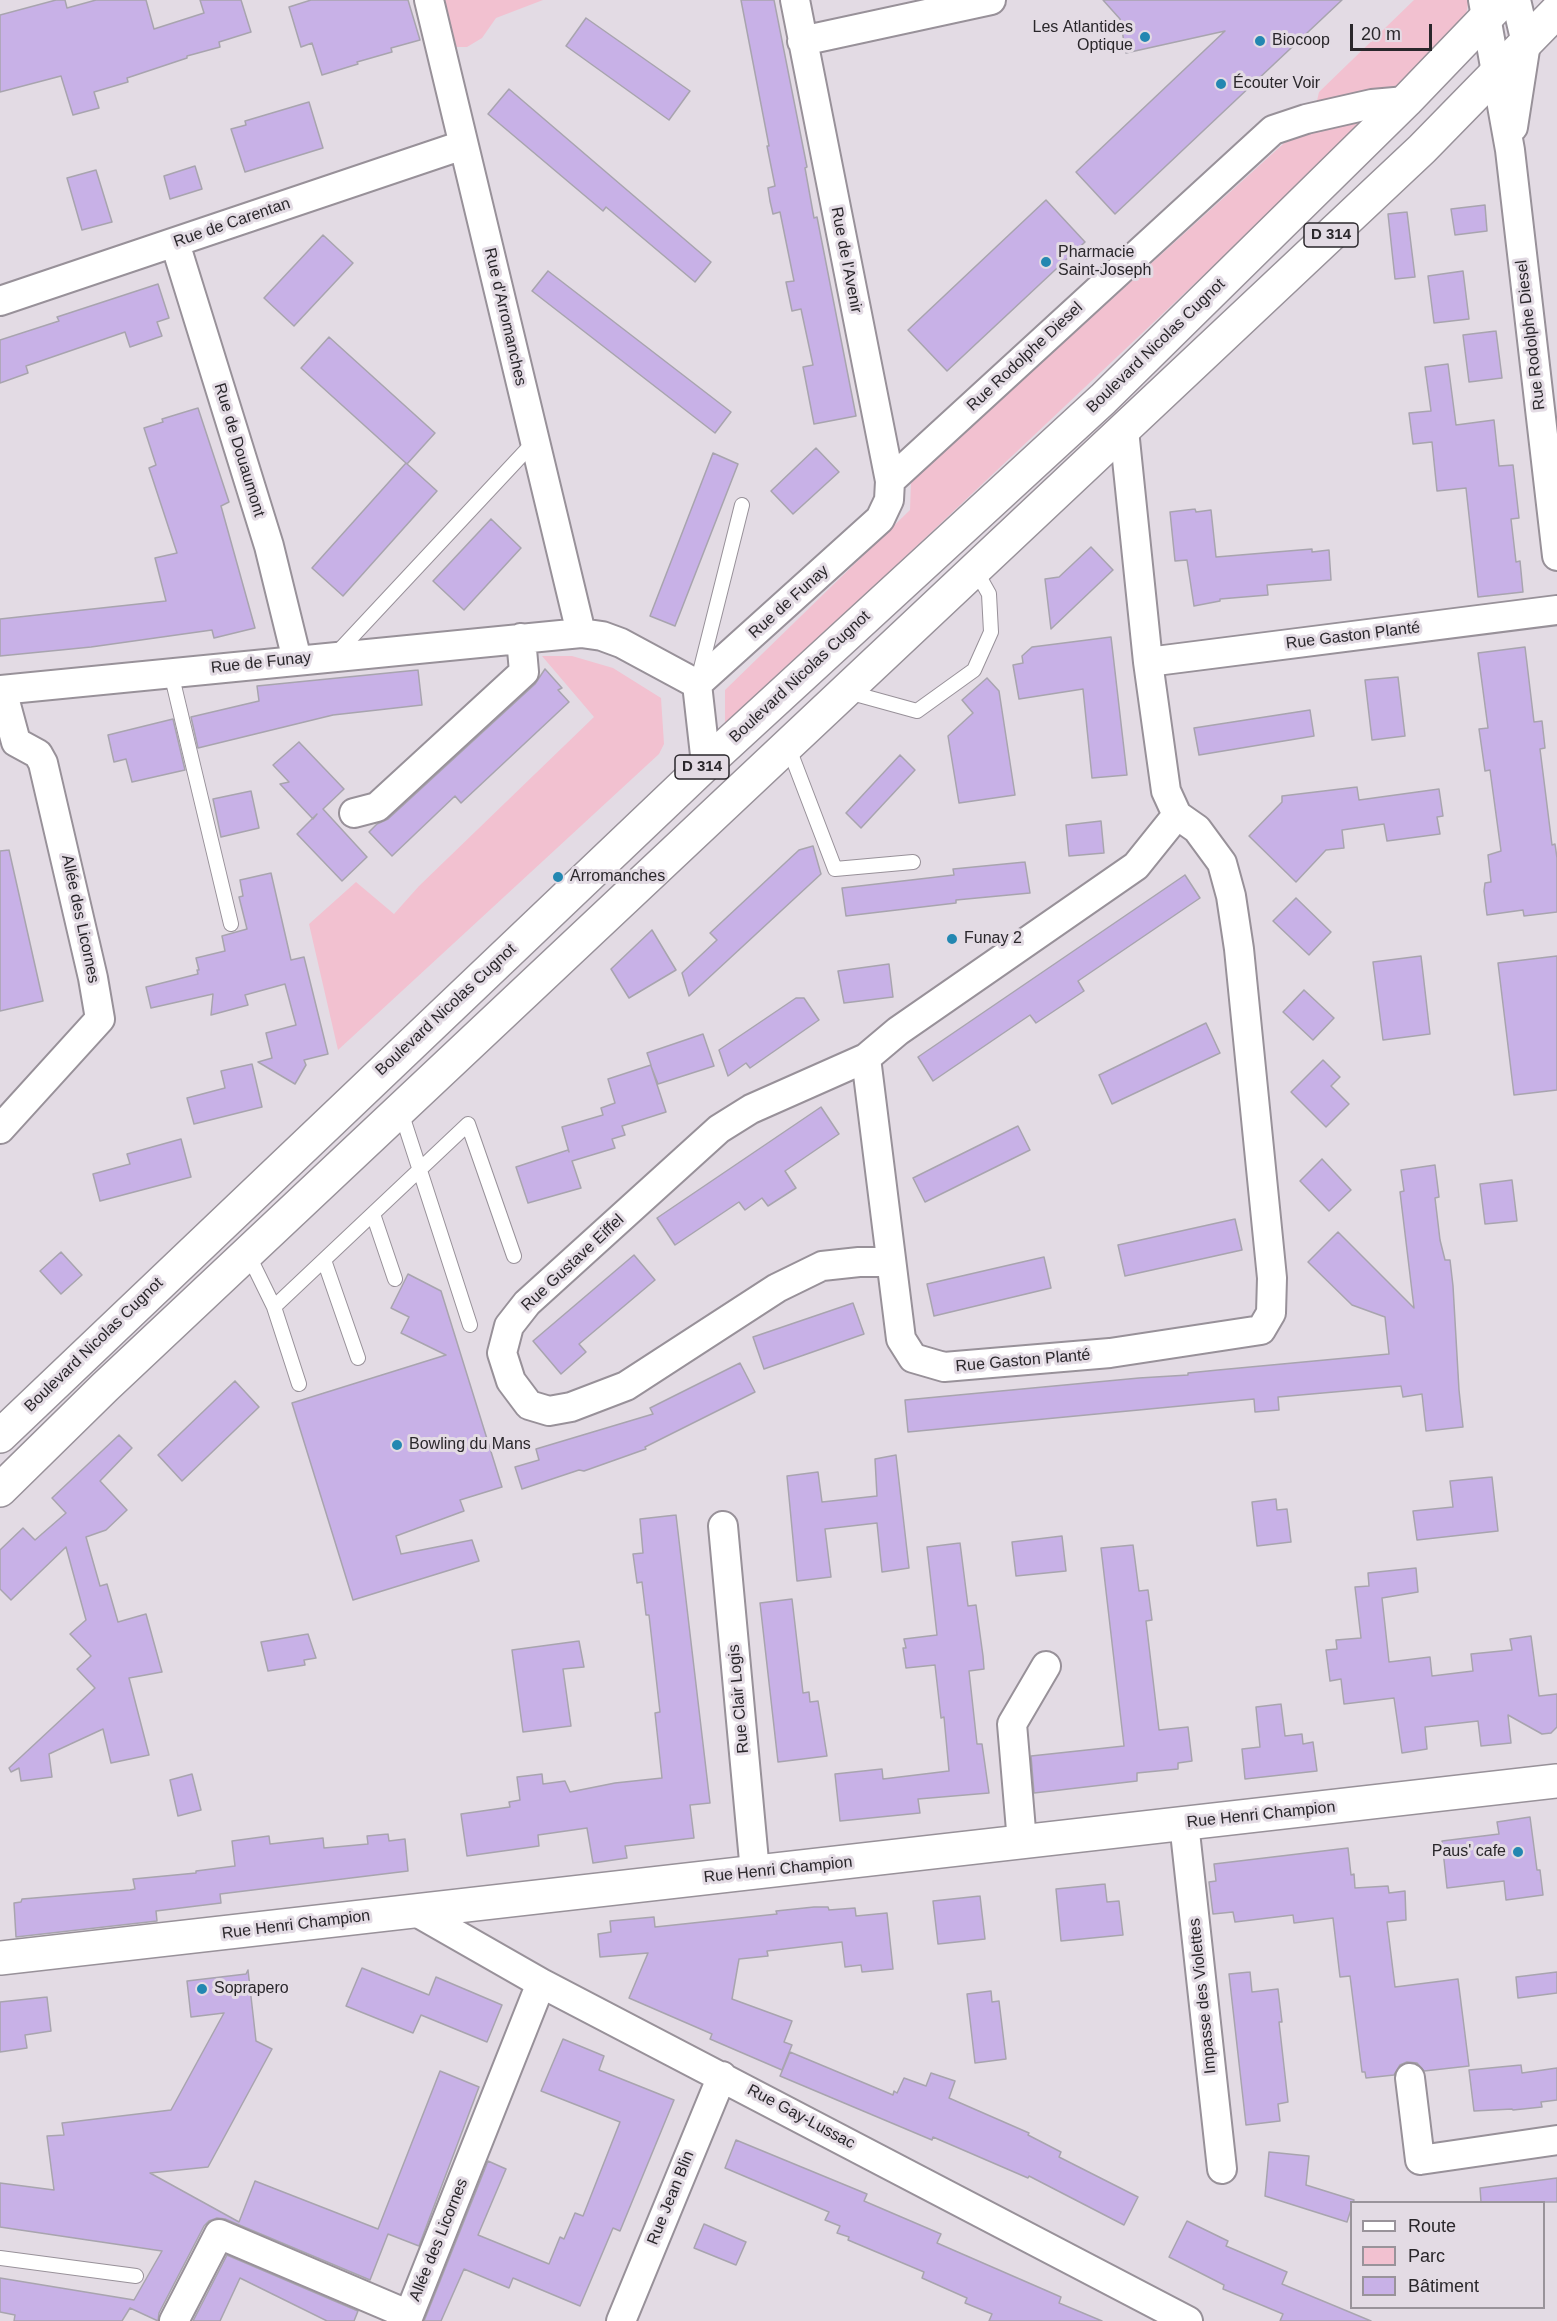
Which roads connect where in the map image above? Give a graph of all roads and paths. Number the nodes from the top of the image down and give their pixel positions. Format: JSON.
{"nodes":[{"id":1,"x":429,"y":0,"type":"edge"},
{"id":2,"x":795,"y":0,"type":"edge"},
{"id":3,"x":991,"y":0,"type":"edge"},
{"id":4,"x":1516,"y":0,"type":"edge"},
{"id":5,"x":1491,"y":6,"type":"edge"},
{"id":6,"x":1557,"y":11,"type":"edge"},
{"id":7,"x":802,"y":41,"type":"junction"},
{"id":8,"x":1526,"y":43,"type":"junction"},
{"id":9,"x":1496,"y":74,"type":"junction"},
{"id":10,"x":1411,"y":96,"type":"junction"},
{"id":11,"x":1449,"y":122,"type":"junction"},
{"id":12,"x":463,"y":145,"type":"junction"},
{"id":13,"x":1510,"y":150,"type":"junction"},
{"id":14,"x":175,"y":243,"type":"junction"},
{"id":15,"x":0,"y":301,"type":"edge"},
{"id":16,"x":1124,"y":430,"type":"junction"},
{"id":17,"x":534,"y":442,"type":"junction"},
{"id":18,"x":890,"y":481,"type":"junction"},
{"id":19,"x":742,"y":505,"type":"dead end"},
{"id":20,"x":880,"y":519,"type":"joint"},
{"id":21,"x":1557,"y":556,"type":"edge"},
{"id":22,"x":975,"y":569,"type":"junction"},
{"id":23,"x":1557,"y":610,"type":"edge"},
{"id":24,"x":581,"y":633,"type":"junction"},
{"id":25,"x":521,"y":638,"type":"junction"},
{"id":26,"x":333,"y":656,"type":"junction"},
{"id":27,"x":297,"y":660,"type":"junction"},
{"id":28,"x":1148,"y":662,"type":"junction"},
{"id":29,"x":171,"y":673,"type":"junction"},
{"id":30,"x":697,"y":684,"type":"junction"},
{"id":31,"x":1,"y":690,"type":"edge"},
{"id":32,"x":846,"y":691,"type":"junction"},
{"id":33,"x":788,"y":746,"type":"junction"},
{"id":34,"x":705,"y":764,"type":"junction"},
{"id":35,"x":354,"y":813,"type":"dead end"},
{"id":36,"x":1177,"y":815,"type":"junction"},
{"id":37,"x":913,"y":862,"type":"dead end"},
{"id":38,"x":231,"y":924,"type":"dead end"},
{"id":39,"x":866,"y":1058,"type":"junction"},
{"id":40,"x":400,"y":1110,"type":"junction"},
{"id":41,"x":0,"y":1129,"type":"edge"},
{"id":42,"x":419,"y":1170,"type":"junction"},
{"id":43,"x":372,"y":1214,"type":"junction"},
{"id":44,"x":248,"y":1253,"type":"junction"},
{"id":45,"x":514,"y":1256,"type":"dead end"},
{"id":46,"x":324,"y":1260,"type":"junction"},
{"id":47,"x":891,"y":1262,"type":"junction"},
{"id":48,"x":394,"y":1280,"type":"dead end"},
{"id":49,"x":274,"y":1307,"type":"junction"},
{"id":50,"x":470,"y":1325,"type":"dead end"},
{"id":51,"x":358,"y":1358,"type":"dead end"},
{"id":52,"x":299,"y":1383,"type":"dead end"},
{"id":53,"x":0,"y":1436,"type":"edge"},
{"id":54,"x":0,"y":1490,"type":"edge"},
{"id":55,"x":723,"y":1526,"type":"dead end"},
{"id":56,"x":1046,"y":1666,"type":"dead end"},
{"id":57,"x":1557,"y":1781,"type":"edge"},
{"id":58,"x":1184,"y":1823,"type":"junction"},
{"id":59,"x":1022,"y":1842,"type":"junction"},
{"id":60,"x":755,"y":1872,"type":"junction"},
{"id":61,"x":415,"y":1911,"type":"junction"},
{"id":62,"x":0,"y":1958,"type":"edge"},
{"id":63,"x":541,"y":1983,"type":"junction"},
{"id":64,"x":722,"y":2076,"type":"junction"},
{"id":65,"x":1410,"y":2078,"type":"dead end"},
{"id":66,"x":1557,"y":2140,"type":"edge"},
{"id":67,"x":1222,"y":2169,"type":"dead end"},
{"id":68,"x":0,"y":2258,"type":"edge"},
{"id":69,"x":136,"y":2276,"type":"dead end"},
{"id":70,"x":174,"y":2321,"type":"edge"},
{"id":71,"x":621,"y":2321,"type":"edge"},
{"id":72,"x":1188,"y":2321,"type":"edge"}],
"edges":[{"from":1,"to":12,"type":"street","name":"Rue d'Arromanches"},
{"from":2,"to":7,"type":"street","name":"Rue de l'Avenir"},
{"from":3,"to":7,"type":"street"},
{"from":4,"to":8,"type":"street"},
{"from":5,"to":9,"type":"street"},
{"from":5,"to":10,"type":"main road","name":"Boulevard Nicolas Cugnot","number":"D 314"},
{"from":6,"to":8,"type":"main road","number":"D 314"},
{"from":7,"to":18,"type":"street","name":"Rue de l'Avenir"},
{"from":8,"to":9,"type":"main road","number":"D 314"},
{"from":8,"to":13,"type":"street"},
{"from":9,"to":11,"type":"main road","number":"D 314"},
{"from":9,"to":13,"type":"street"},
{"from":10,"to":11,"type":"main road"},
{"from":10,"to":18,"type":"street","name":"Rue Rodolphe Diesel"},
{"from":10,"to":34,"type":"main road","name":"Boulevard Nicolas Cugnot","number":"D 314"},
{"from":11,"to":16,"type":"main road","number":"D 314"},
{"from":12,"to":14,"type":"street","name":"Rue de Carentan"},
{"from":12,"to":17,"type":"street","name":"Rue d'Arromanches"},
{"from":13,"to":21,"type":"street","name":"Rue Rodolphe Diesel"},
{"from":14,"to":15,"type":"street","name":"Rue de Carentan"},
{"from":14,"to":27,"type":"street","name":"Rue de Douaumont"},
{"from":16,"to":22,"type":"main road","number":"D 314"},
{"from":16,"to":28,"type":"street","name":"Rue Gaston Planté"},
{"from":17,"to":24,"type":"street","name":"Rue d'Arromanches"},
{"from":17,"to":26,"type":"lane"},
{"from":18,"to":20,"type":"street","name":"Rue de l'Avenir"},
{"from":19,"to":30,"type":"lane"},
{"from":20,"to":30,"type":"street","name":"Rue de Funay"},
{"from":22,"to":32,"type":"main road","number":"D 314"},
{"from":22,"to":32,"type":"lane"},
{"from":23,"to":28,"type":"street","name":"Rue Gaston Planté"},
{"from":24,"to":25,"type":"street","name":"Rue de Funay"},
{"from":24,"to":30,"type":"street","name":"Rue de Funay"},
{"from":25,"to":26,"type":"street","name":"Rue de Funay"},
{"from":25,"to":35,"type":"street"},
{"from":26,"to":27,"type":"street","name":"Rue de Funay"},
{"from":27,"to":29,"type":"street","name":"Rue de Funay"},
{"from":28,"to":36,"type":"street","name":"Rue Gaston Planté"},
{"from":29,"to":31,"type":"street","name":"Rue de Funay"},
{"from":29,"to":38,"type":"lane"},
{"from":30,"to":34,"type":"street"},
{"from":31,"to":41,"type":"street","name":"Allée des Licornes"},
{"from":32,"to":33,"type":"main road","number":"D 314"},
{"from":33,"to":37,"type":"lane"},
{"from":33,"to":40,"type":"main road","number":"D 314"},
{"from":34,"to":53,"type":"main road","name":"Boulevard Nicolas Cugnot","number":"D 314"},
{"from":36,"to":39,"type":"street"},
{"from":36,"to":47,"type":"street","name":"Rue Gaston Planté"},
{"from":39,"to":47,"type":"street","name":"Rue Gaston Planté"},
{"from":39,"to":47,"type":"street","name":"Rue Gustave Eiffel"},
{"from":40,"to":42,"type":"lane"},
{"from":40,"to":44,"type":"main road","number":"D 314"},
{"from":42,"to":43,"type":"lane"},
{"from":42,"to":45,"type":"lane"},
{"from":42,"to":50,"type":"lane"},
{"from":43,"to":46,"type":"lane"},
{"from":43,"to":48,"type":"lane"},
{"from":44,"to":49,"type":"lane"},
{"from":44,"to":54,"type":"main road","number":"D 314"},
{"from":46,"to":49,"type":"lane"},
{"from":46,"to":51,"type":"lane"},
{"from":49,"to":52,"type":"lane"},
{"from":55,"to":60,"type":"street","name":"Rue Clair Logis"},
{"from":56,"to":59,"type":"street"},
{"from":57,"to":58,"type":"main road","name":"Rue Henri Champion"},
{"from":58,"to":59,"type":"main road","name":"Rue Henri Champion"},
{"from":58,"to":67,"type":"street","name":"Impasse des Violettes"},
{"from":59,"to":60,"type":"main road","name":"Rue Henri Champion"},
{"from":60,"to":61,"type":"main road","name":"Rue Henri Champion"},
{"from":61,"to":62,"type":"main road","name":"Rue Henri Champion"},
{"from":61,"to":63,"type":"street","name":"Rue Gay-Lussac"},
{"from":63,"to":64,"type":"street","name":"Rue Gay-Lussac"},
{"from":63,"to":70,"type":"street","name":"Allée des Licornes"},
{"from":64,"to":71,"type":"street","name":"Rue Jean Blin"},
{"from":64,"to":72,"type":"street","name":"Rue Gay-Lussac"},
{"from":65,"to":66,"type":"street"},
{"from":68,"to":69,"type":"lane"}]}
